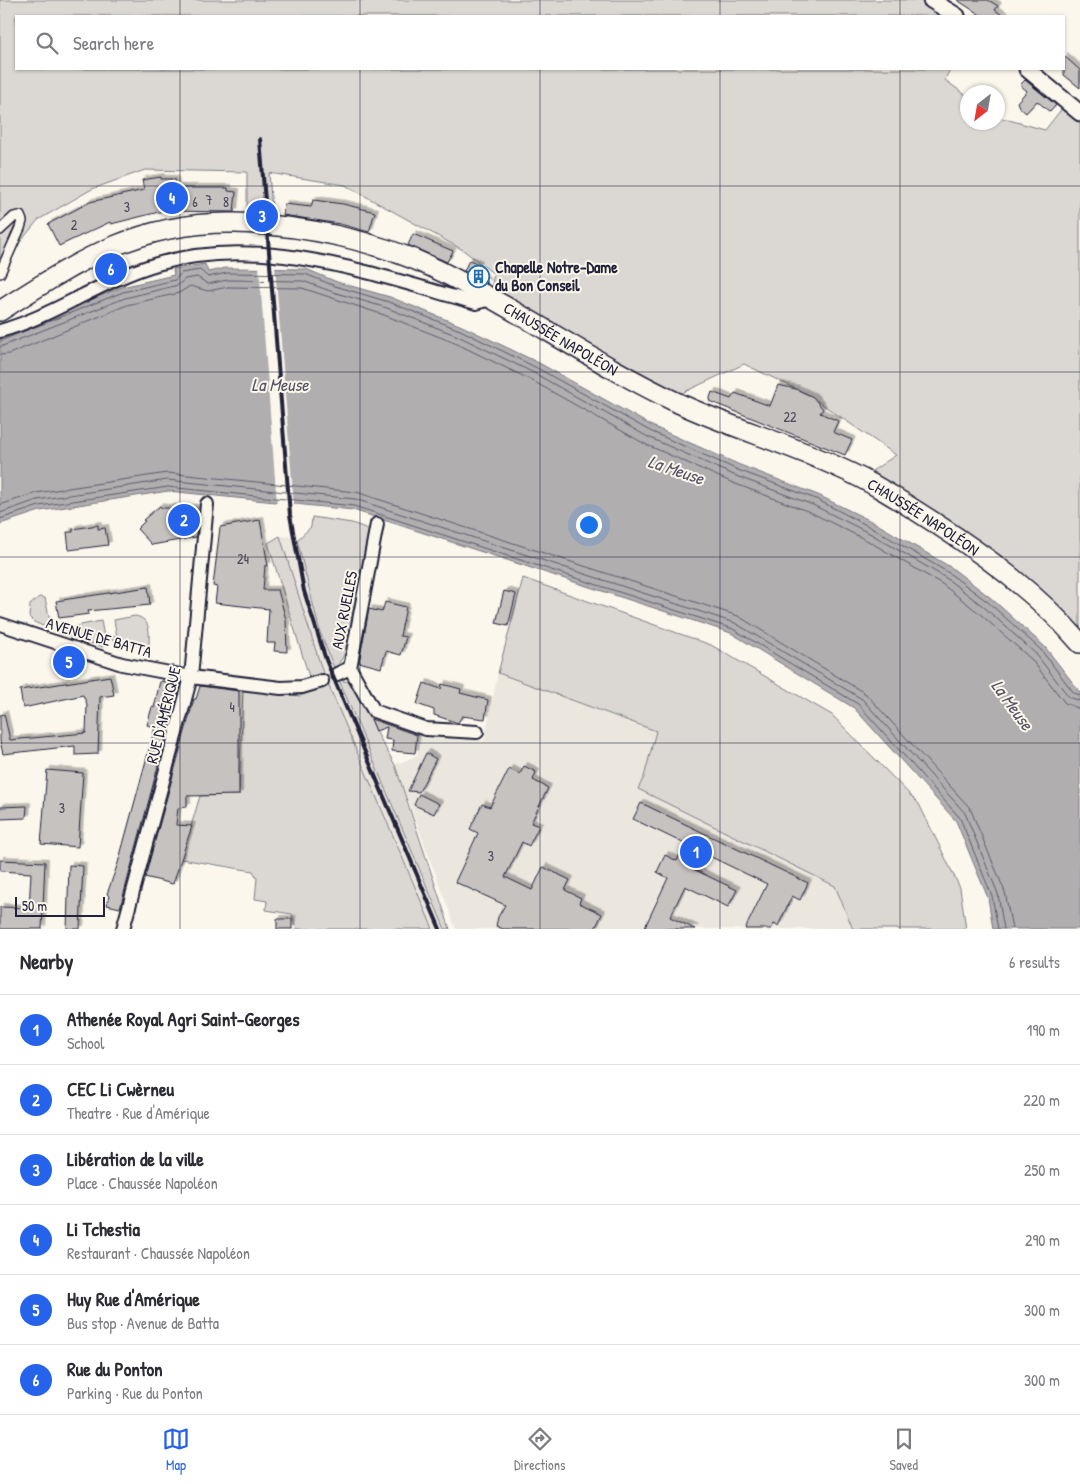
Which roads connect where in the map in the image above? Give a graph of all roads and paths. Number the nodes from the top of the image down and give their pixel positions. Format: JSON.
{"nodes":[{"id":1,"x":932,"y":0,"type":"edge"},
{"id":2,"x":955,"y":15,"type":"edge"},
{"id":3,"x":1029,"y":70,"type":"edge"},
{"id":4,"x":1080,"y":113,"type":"edge"},
{"id":5,"x":0,"y":230,"type":"edge"},
{"id":6,"x":0,"y":273,"type":"edge"},
{"id":7,"x":490,"y":300,"type":"junction"},
{"id":8,"x":0,"y":311,"type":"edge"},
{"id":9,"x":0,"y":331,"type":"edge"},
{"id":10,"x":207,"y":504,"type":"dead end"},
{"id":11,"x":377,"y":524,"type":"dead end"},
{"id":12,"x":0,"y":624,"type":"edge"},
{"id":13,"x":1080,"y":643,"type":"edge"},
{"id":14,"x":350,"y":668,"type":"junction"},
{"id":15,"x":337,"y":674,"type":"dead end"},
{"id":16,"x":191,"y":678,"type":"junction"},
{"id":17,"x":322,"y":681,"type":"dead end"},
{"id":18,"x":477,"y":732,"type":"dead end"},
{"id":19,"x":123,"y":929,"type":"edge"}],
"edges":[{"from":1,"to":2,"type":"street"},
{"from":3,"to":4,"type":"street"},
{"from":5,"to":6,"type":"street"},
{"from":7,"to":8,"type":"main road","name":"CHAUSSÉE NAPOLÉON"},
{"from":7,"to":9,"type":"street"},
{"from":7,"to":13,"type":"main road","name":"CHAUSSÉE NAPOLÉON"},
{"from":10,"to":16,"type":"street","name":"RUE D'AMÉRIQUE"},
{"from":11,"to":14,"type":"street","name":"AUX RUELLES"},
{"from":12,"to":16,"type":"street","name":"AVENUE DE BATTA"},
{"from":14,"to":15,"type":"street"},
{"from":14,"to":18,"type":"street","name":"AUX RUELLES"},
{"from":16,"to":17,"type":"street","name":"AVENUE DE BATTA"},
{"from":16,"to":19,"type":"street","name":"RUE D'AMÉRIQUE"}]}
